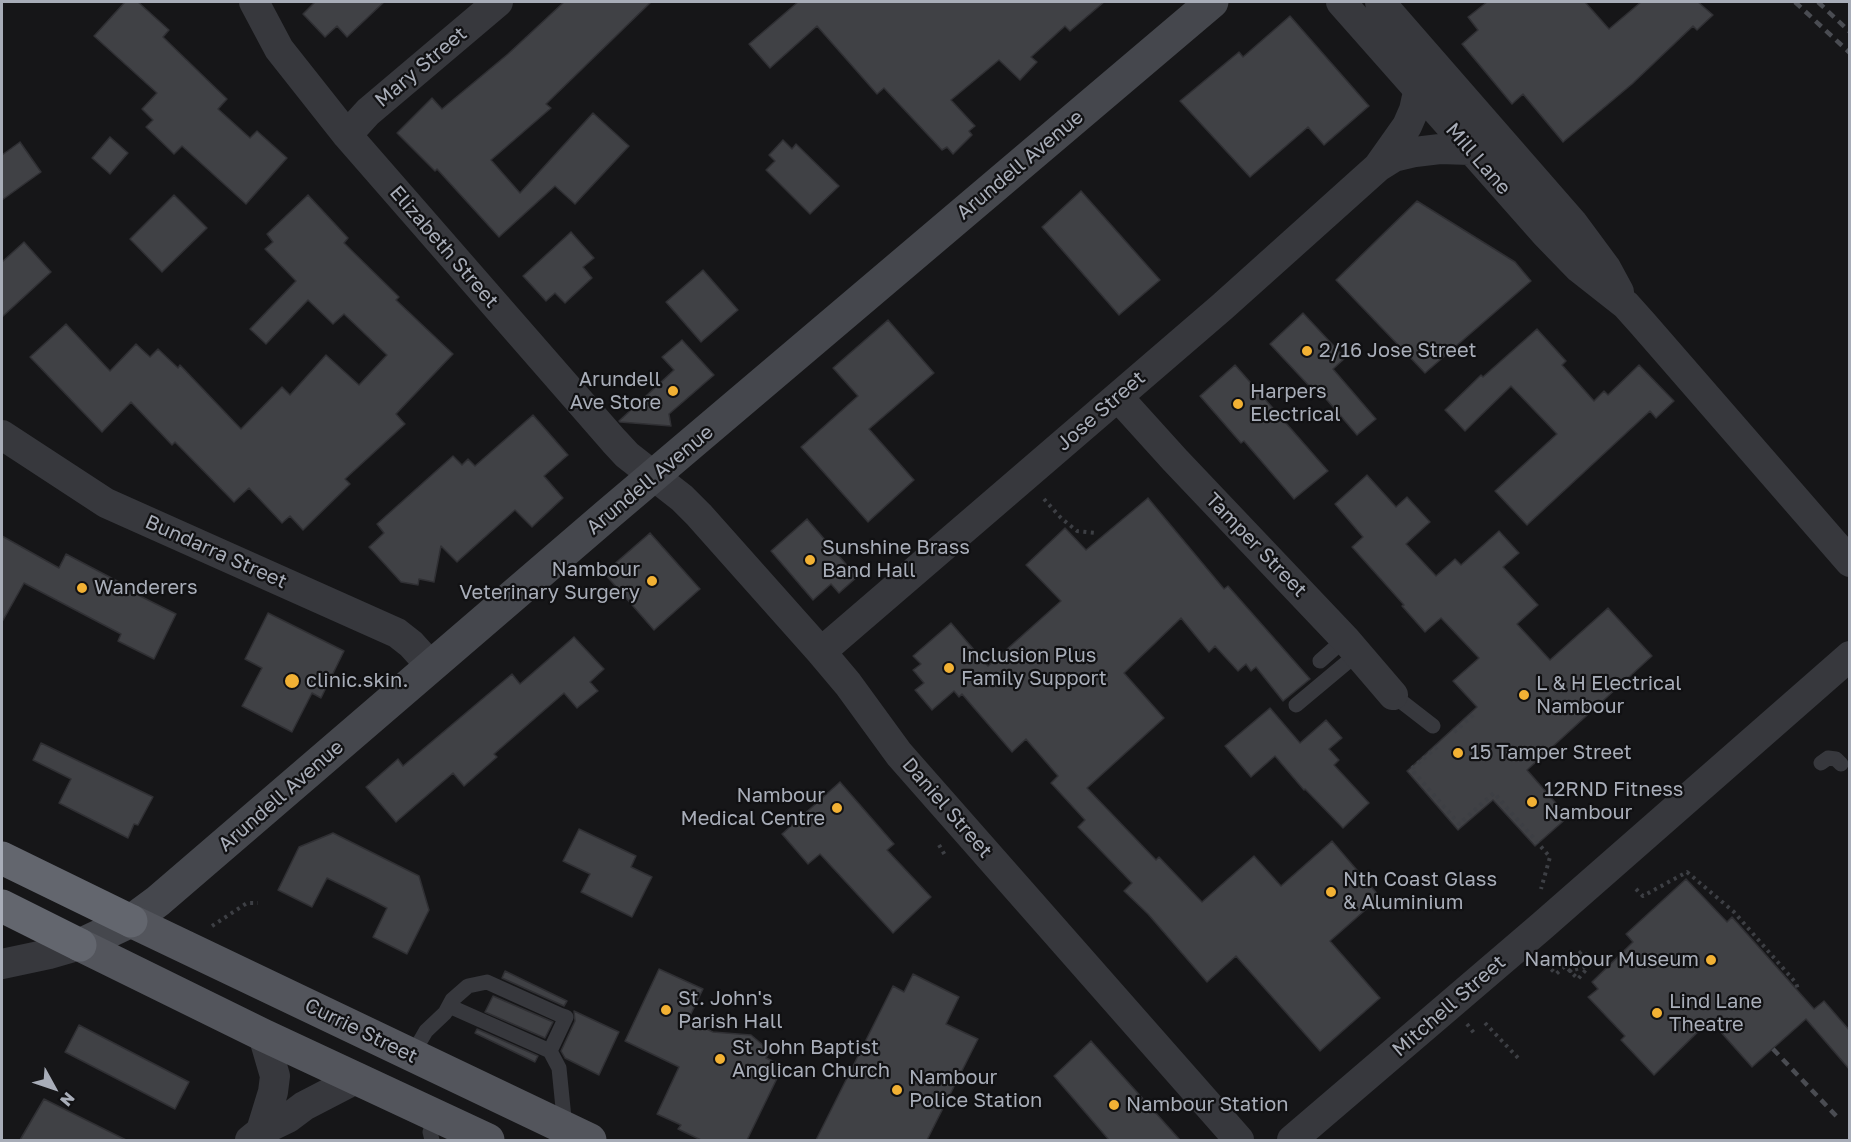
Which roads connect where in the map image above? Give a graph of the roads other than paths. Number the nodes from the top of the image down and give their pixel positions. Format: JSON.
{"nodes":[{"id":1,"x":254,"y":2,"type":"edge"},
{"id":2,"x":498,"y":2,"type":"edge"},
{"id":3,"x":1212,"y":2,"type":"edge"},
{"id":4,"x":1341,"y":2,"type":"edge"},
{"id":5,"x":1380,"y":2,"type":"edge"},
{"id":6,"x":1418,"y":92,"type":"junction"},
{"id":7,"x":348,"y":135,"type":"junction"},
{"id":8,"x":1470,"y":150,"type":"junction"},
{"id":9,"x":1378,"y":166,"type":"junction"},
{"id":10,"x":1626,"y":305,"type":"junction"},
{"id":11,"x":1118,"y":397,"type":"junction"},
{"id":12,"x":2,"y":435,"type":"edge"},
{"id":13,"x":655,"y":477,"type":"junction"},
{"id":14,"x":1850,"y":562,"type":"edge"},
{"id":15,"x":1351,"y":646,"type":"junction"},
{"id":16,"x":821,"y":652,"type":"junction"},
{"id":17,"x":1850,"y":656,"type":"edge"},
{"id":18,"x":1320,"y":661,"type":"dead end"},
{"id":19,"x":431,"y":666,"type":"junction"},
{"id":20,"x":1393,"y":695,"type":"joint"},
{"id":21,"x":1296,"y":705,"type":"dead end"},
{"id":22,"x":1433,"y":726,"type":"dead end"},
{"id":23,"x":1821,"y":763,"type":"dead end"},
{"id":24,"x":1841,"y":764,"type":"dead end"},
{"id":25,"x":2,"y":858,"type":"edge"},
{"id":26,"x":2,"y":906,"type":"edge"},
{"id":27,"x":131,"y":921,"type":"junction"},
{"id":28,"x":80,"y":945,"type":"junction"},
{"id":29,"x":2,"y":964,"type":"edge"},
{"id":30,"x":449,"y":1006,"type":"junction"},
{"id":31,"x":263,"y":1035,"type":"junction"},
{"id":32,"x":550,"y":1051,"type":"junction"},
{"id":33,"x":412,"y":1055,"type":"junction"},
{"id":34,"x":358,"y":1078,"type":"junction"},
{"id":35,"x":434,"y":1128,"type":"edge"},
{"id":36,"x":577,"y":1134,"type":"edge"},
{"id":37,"x":255,"y":1136,"type":"edge"},
{"id":38,"x":488,"y":1140,"type":"edge"},
{"id":39,"x":1239,"y":1140,"type":"edge"},
{"id":40,"x":1292,"y":1140,"type":"edge"}],
"edges":[{"from":1,"to":7,"type":"street","name":"Elizabeth Street"},
{"from":2,"to":7,"type":"street","name":"Mary Street"},
{"from":3,"to":13,"type":"main road","name":"Arundell Avenue"},
{"from":4,"to":6,"type":"street","name":"Mill Lane"},
{"from":5,"to":10,"type":"street","name":"Mill Lane"},
{"from":6,"to":8,"type":"street","name":"Mill Lane"},
{"from":6,"to":9,"type":"street","name":"Jose Street"},
{"from":7,"to":13,"type":"street","name":"Elizabeth Street"},
{"from":8,"to":9,"type":"street","name":"Jose Street"},
{"from":8,"to":10,"type":"street","name":"Mill Lane"},
{"from":9,"to":11,"type":"street","name":"Jose Street"},
{"from":10,"to":14,"type":"street","name":"Mill Lane"},
{"from":11,"to":15,"type":"street","name":"Tamper Street"},
{"from":11,"to":16,"type":"street","name":"Jose Street"},
{"from":12,"to":19,"type":"street","name":"Bundarra Street"},
{"from":13,"to":16,"type":"street","name":"Daniel Street"},
{"from":13,"to":19,"type":"main road","name":"Arundell Avenue"},
{"from":15,"to":18,"type":"lane"},
{"from":15,"to":20,"type":"street","name":"Tamper Street"},
{"from":15,"to":21,"type":"lane"},
{"from":16,"to":39,"type":"street","name":"Daniel Street"},
{"from":17,"to":40,"type":"street","name":"Mitchell Street"},
{"from":19,"to":27,"type":"main road","name":"Arundell Avenue"},
{"from":20,"to":22,"type":"lane"},
{"from":23,"to":24,"type":"lane"},
{"from":25,"to":27,"type":"highway"},
{"from":26,"to":28,"type":"highway"},
{"from":27,"to":28,"type":"main road","name":"Arundell Avenue"},
{"from":27,"to":33,"type":"main road","name":"Currie Street"},
{"from":28,"to":29,"type":"street"},
{"from":28,"to":31,"type":"main road"},
{"from":30,"to":32,"type":"lane"},
{"from":30,"to":32,"type":"lane"},
{"from":30,"to":33,"type":"lane"},
{"from":31,"to":34,"type":"main road"},
{"from":31,"to":37,"type":"street"},
{"from":32,"to":36,"type":"lane"},
{"from":33,"to":36,"type":"main road","name":"Currie Street"},
{"from":34,"to":35,"type":"main road"},
{"from":34,"to":37,"type":"street"},
{"from":35,"to":38,"type":"main road"}]}
